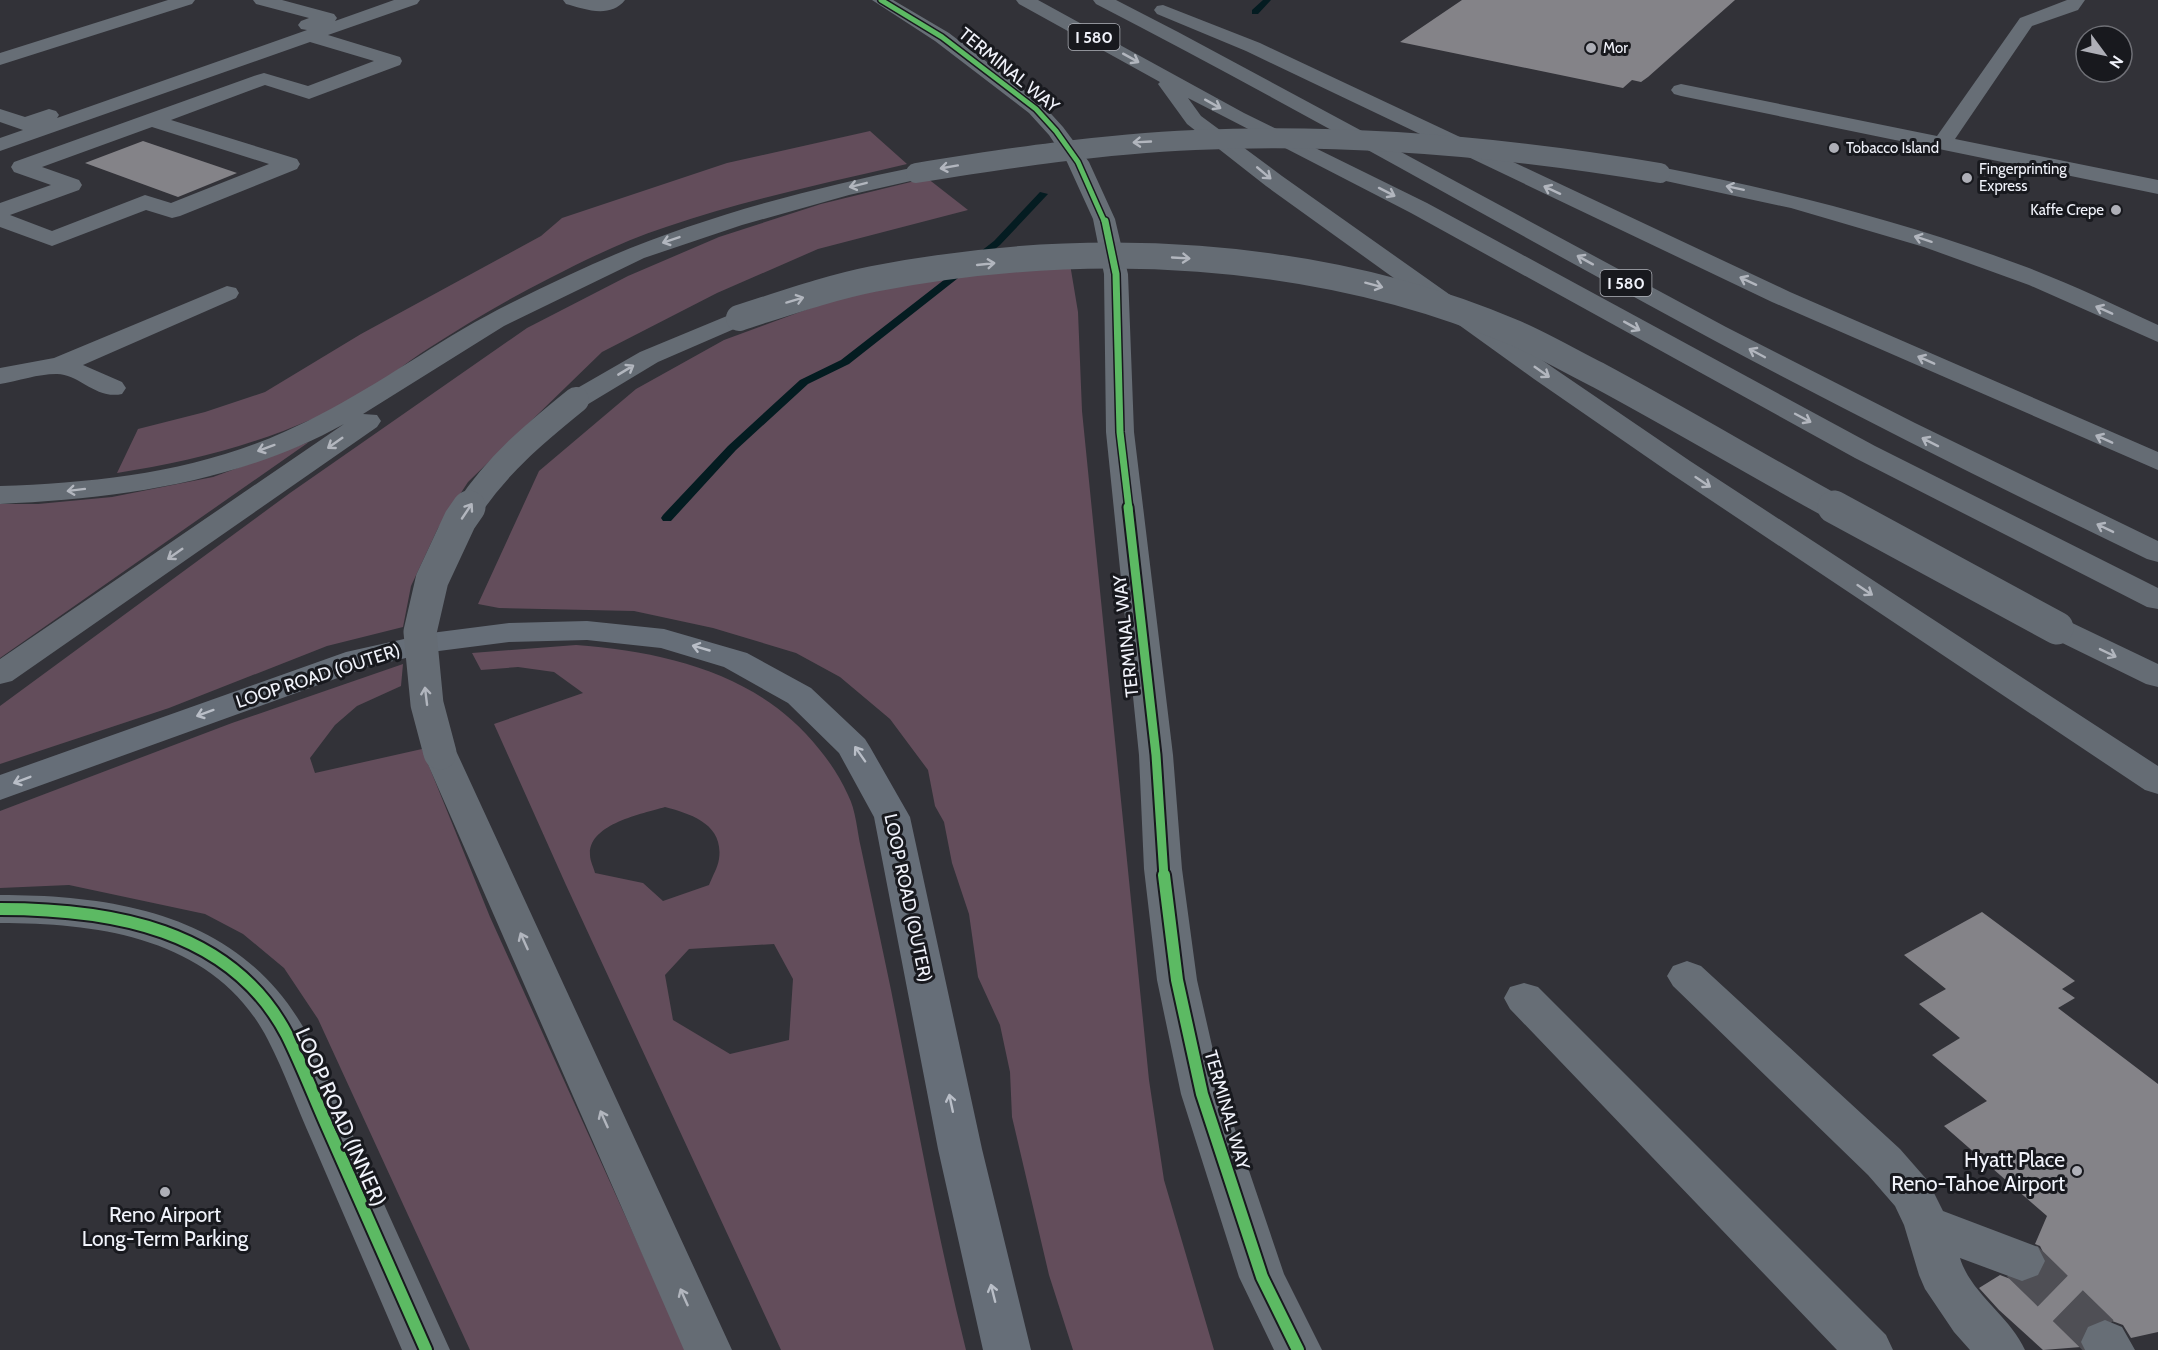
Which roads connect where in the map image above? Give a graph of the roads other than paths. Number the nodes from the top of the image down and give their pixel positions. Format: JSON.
{"nodes":[{"id":1,"x":186,"y":0,"type":"edge"},
{"id":2,"x":262,"y":0,"type":"edge"},
{"id":3,"x":411,"y":0,"type":"edge"},
{"id":4,"x":572,"y":0,"type":"edge"},
{"id":5,"x":616,"y":0,"type":"edge"},
{"id":6,"x":881,"y":0,"type":"edge"},
{"id":7,"x":1025,"y":0,"type":"edge"},
{"id":8,"x":1102,"y":0,"type":"edge"},
{"id":9,"x":1137,"y":0,"type":"edge"},
{"id":10,"x":2076,"y":0,"type":"edge"},
{"id":11,"x":310,"y":36,"type":"junction"},
{"id":12,"x":0,"y":59,"type":"edge"},
{"id":13,"x":1162,"y":75,"type":"junction"},
{"id":14,"x":1681,"y":90,"type":"dead end"},
{"id":15,"x":0,"y":115,"type":"edge"},
{"id":16,"x":153,"y":120,"type":"junction"},
{"id":17,"x":1942,"y":143,"type":"junction"},
{"id":18,"x":0,"y":145,"type":"edge"},
{"id":19,"x":2158,"y":187,"type":"edge"},
{"id":20,"x":0,"y":212,"type":"edge"},
{"id":21,"x":0,"y":219,"type":"edge"},
{"id":22,"x":557,"y":291,"type":"junction"},
{"id":23,"x":227,"y":293,"type":"dead end"},
{"id":24,"x":2158,"y":334,"type":"edge"},
{"id":25,"x":61,"y":365,"type":"junction"},
{"id":26,"x":0,"y":376,"type":"edge"},
{"id":27,"x":114,"y":388,"type":"dead end"},
{"id":28,"x":2158,"y":462,"type":"edge"},
{"id":29,"x":0,"y":495,"type":"edge"},
{"id":30,"x":2158,"y":553,"type":"edge"},
{"id":31,"x":2158,"y":600,"type":"edge"},
{"id":32,"x":0,"y":674,"type":"edge"},
{"id":33,"x":2158,"y":677,"type":"edge"},
{"id":34,"x":2158,"y":782,"type":"edge"},
{"id":35,"x":0,"y":788,"type":"edge"},
{"id":36,"x":0,"y":909,"type":"edge"},
{"id":37,"x":1687,"y":976,"type":"dead end"},
{"id":38,"x":1524,"y":998,"type":"dead end"},
{"id":39,"x":1927,"y":1225,"type":"junction"},
{"id":40,"x":2022,"y":1261,"type":"tunnel mouth"},
{"id":41,"x":426,"y":1350,"type":"edge"},
{"id":42,"x":708,"y":1350,"type":"edge"},
{"id":43,"x":1007,"y":1350,"type":"edge"},
{"id":44,"x":1298,"y":1350,"type":"edge"},
{"id":45,"x":1869,"y":1350,"type":"edge"},
{"id":46,"x":2001,"y":1350,"type":"edge"}],
"edges":[{"from":1,"to":12,"type":"street"},
{"from":2,"to":15,"type":"street"},
{"from":3,"to":11,"type":"street"},
{"from":4,"to":5,"type":"street"},
{"from":6,"to":44,"type":"street","name":"TERMINAL WAY"},
{"from":7,"to":13,"type":"highway","number":"I 580","one_way":true},
{"from":30,"to":8,"type":"highway","number":"I 580","one_way":true},
{"from":28,"to":9,"type":"highway","one_way":true},
{"from":10,"to":17,"type":"street"},
{"from":11,"to":16,"type":"street"},
{"from":11,"to":18,"type":"street"},
{"from":13,"to":31,"type":"highway","number":"I 580","one_way":true},
{"from":13,"to":34,"type":"highway","one_way":true},
{"from":14,"to":17,"type":"street"},
{"from":16,"to":20,"type":"street"},
{"from":16,"to":21,"type":"street"},
{"from":17,"to":19,"type":"street"},
{"from":24,"to":22,"type":"highway","one_way":true,"bridge":true},
{"from":22,"to":29,"type":"highway","one_way":true},
{"from":22,"to":32,"type":"highway","one_way":true},
{"from":23,"to":25,"type":"street"},
{"from":25,"to":26,"type":"street"},
{"from":25,"to":27,"type":"street"},
{"from":42,"to":33,"type":"highway","one_way":true,"bridge":true},
{"from":43,"to":35,"type":"main road","name":"LOOP ROAD (OUTER)","one_way":true},
{"from":36,"to":41,"type":"street","name":"LOOP ROAD (INNER)"},
{"from":37,"to":39,"type":"street"},
{"from":38,"to":45,"type":"street"},
{"from":39,"to":40,"type":"street"},
{"from":39,"to":46,"type":"street"}]}
